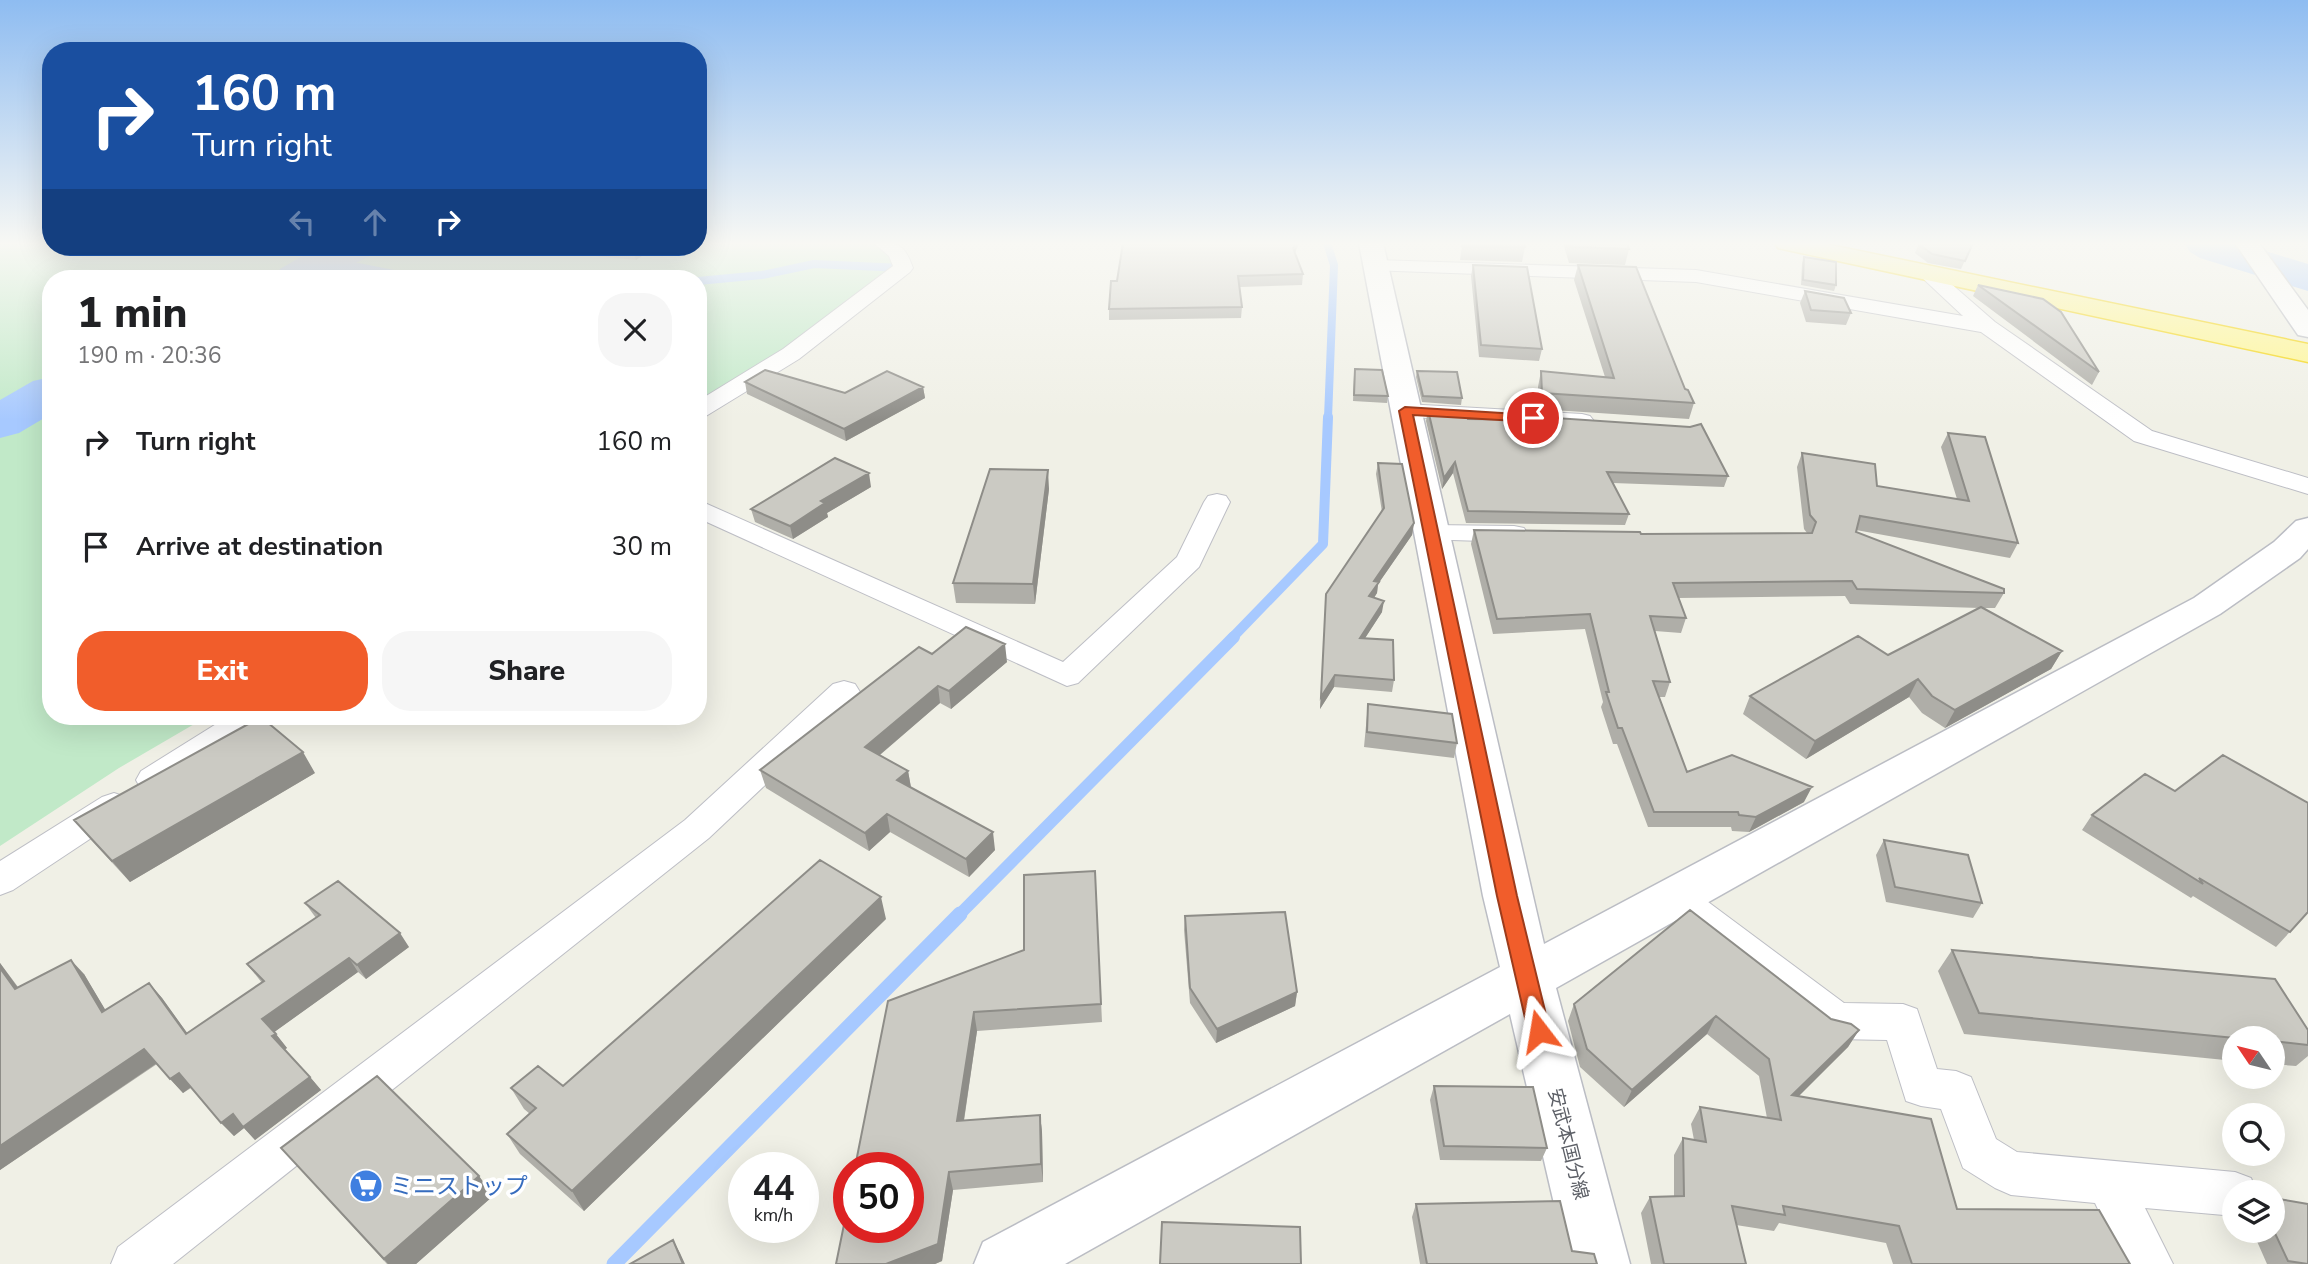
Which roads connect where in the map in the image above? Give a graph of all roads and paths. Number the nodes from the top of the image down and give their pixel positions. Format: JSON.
{"nodes":[{"id":1,"x":859,"y":302,"type":"edge"},
{"id":2,"x":1383,"y":302,"type":"edge"},
{"id":3,"x":1844,"y":302,"type":"edge"},
{"id":4,"x":1959,"y":302,"type":"edge"},
{"id":5,"x":2067,"y":302,"type":"edge"},
{"id":6,"x":2161,"y":302,"type":"edge"},
{"id":7,"x":2288,"y":302,"type":"edge"},
{"id":8,"x":1987,"y":327,"type":"junction"},
{"id":9,"x":2308,"y":331,"type":"edge"},
{"id":10,"x":2308,"y":353,"type":"edge"},
{"id":11,"x":707,"y":405,"type":"edge"},
{"id":12,"x":1405,"y":411,"type":"junction"},
{"id":13,"x":1606,"y":423,"type":"edge"},
{"id":14,"x":2308,"y":486,"type":"edge"},
{"id":15,"x":1217,"y":502,"type":"dead end"},
{"id":16,"x":707,"y":512,"type":"edge"},
{"id":17,"x":2308,"y":528,"type":"edge"},
{"id":18,"x":1432,"y":533,"type":"junction"},
{"id":19,"x":1543,"y":535,"type":"edge"},
{"id":20,"x":845,"y":692,"type":"dead end"},
{"id":21,"x":237,"y":725,"type":"edge"},
{"id":22,"x":0,"y":880,"type":"edge"},
{"id":23,"x":1675,"y":898,"type":"junction"},
{"id":24,"x":1526,"y":980,"type":"junction"},
{"id":25,"x":2108,"y":1182,"type":"junction"},
{"id":26,"x":2222,"y":1193,"type":"edge"},
{"id":27,"x":135,"y":1264,"type":"edge"},
{"id":28,"x":1005,"y":1264,"type":"edge"},
{"id":29,"x":1599,"y":1264,"type":"edge"},
{"id":30,"x":2150,"y":1264,"type":"edge"}],
"edges":[{"from":1,"to":11,"type":"street"},
{"from":2,"to":12,"type":"street","name":"安武本国分線"},
{"from":3,"to":8,"type":"street"},
{"from":4,"to":8,"type":"street"},
{"from":5,"to":10,"type":"highway"},
{"from":6,"to":9,"type":"highway"},
{"from":7,"to":9,"type":"street"},
{"from":8,"to":14,"type":"street"},
{"from":12,"to":13,"type":"street"},
{"from":12,"to":18,"type":"street","name":"安武本国分線"},
{"from":15,"to":16,"type":"street"},
{"from":17,"to":23,"type":"street"},
{"from":18,"to":19,"type":"street"},
{"from":18,"to":24,"type":"street","name":"安武本国分線"},
{"from":20,"to":27,"type":"street"},
{"from":21,"to":22,"type":"street"},
{"from":23,"to":24,"type":"street"},
{"from":23,"to":25,"type":"street"},
{"from":24,"to":28,"type":"street"},
{"from":24,"to":29,"type":"street","name":"安武本国分線"},
{"from":25,"to":26,"type":"street"},
{"from":25,"to":30,"type":"street"}]}
